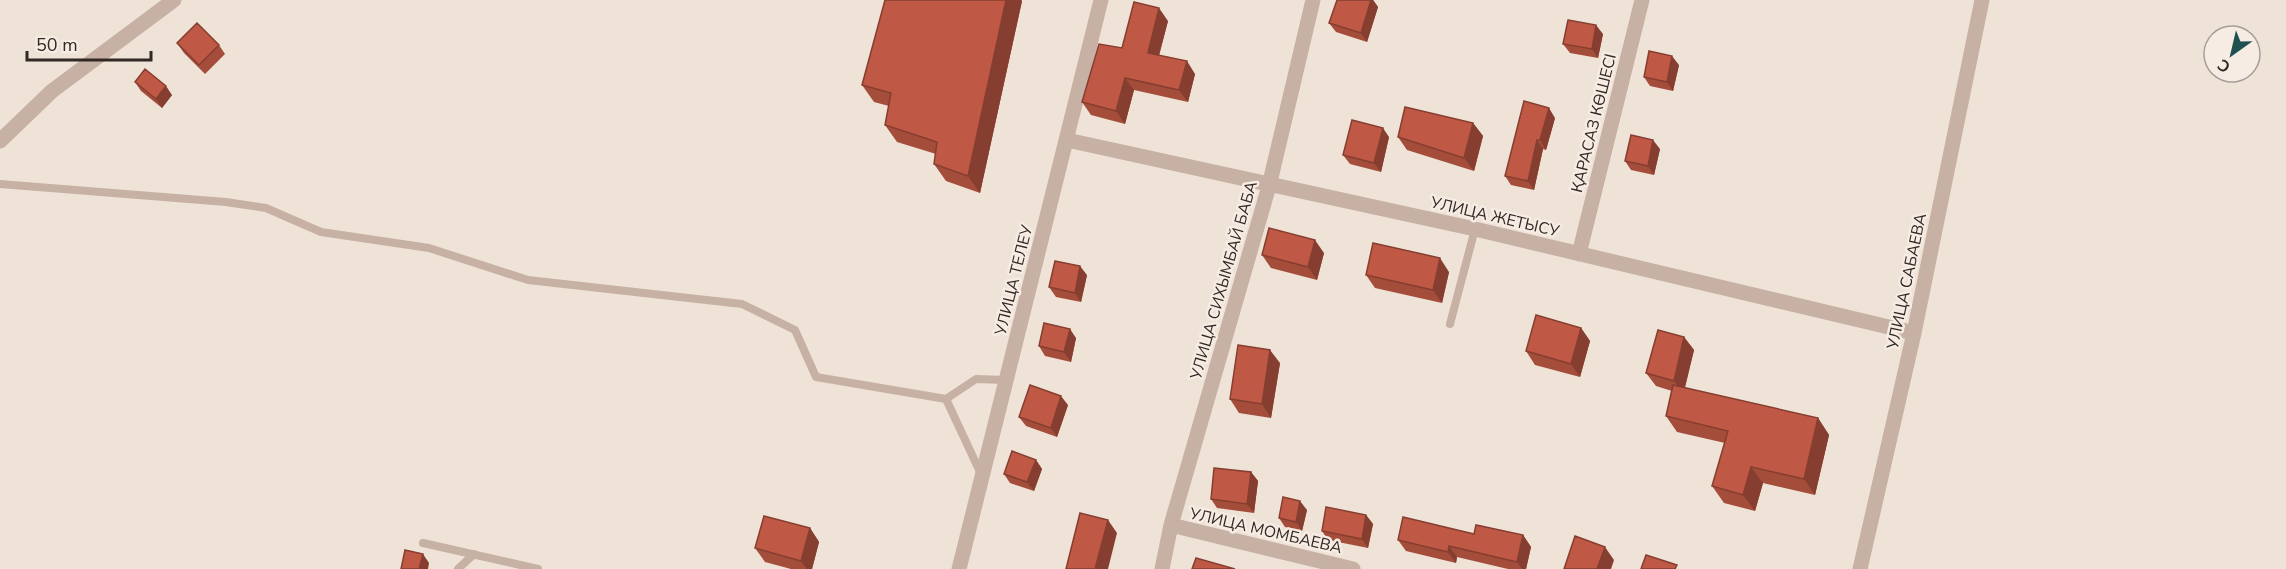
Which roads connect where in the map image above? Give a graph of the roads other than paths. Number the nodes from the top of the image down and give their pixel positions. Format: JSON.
{"nodes":[{"id":1,"x":174,"y":0,"type":"edge"},
{"id":2,"x":1101,"y":0,"type":"edge"},
{"id":3,"x":1313,"y":0,"type":"edge"},
{"id":4,"x":1642,"y":0,"type":"edge"},
{"id":5,"x":1982,"y":0,"type":"edge"},
{"id":6,"x":1066,"y":140,"type":"junction"},
{"id":7,"x":0,"y":141,"type":"edge"},
{"id":8,"x":0,"y":184,"type":"edge"},
{"id":9,"x":1269,"y":186,"type":"junction"},
{"id":10,"x":1474,"y":229,"type":"junction"},
{"id":11,"x":1578,"y":254,"type":"junction"},
{"id":12,"x":1450,"y":324,"type":"dead end"},
{"id":13,"x":1914,"y":333,"type":"junction"},
{"id":14,"x":1006,"y":380,"type":"junction"},
{"id":15,"x":946,"y":399,"type":"junction"},
{"id":16,"x":982,"y":477,"type":"junction"},
{"id":17,"x":1171,"y":525,"type":"junction"},
{"id":18,"x":423,"y":543,"type":"dead end"},
{"id":19,"x":474,"y":554,"type":"junction"},
{"id":20,"x":458,"y":569,"type":"edge"},
{"id":21,"x":538,"y":569,"type":"edge"},
{"id":22,"x":959,"y":569,"type":"edge"},
{"id":23,"x":1162,"y":569,"type":"edge"},
{"id":24,"x":1353,"y":569,"type":"edge"},
{"id":25,"x":1860,"y":569,"type":"edge"}],
"edges":[{"from":1,"to":7,"type":"street"},
{"from":2,"to":6,"type":"street","name":"УЛИЦА ТЕЛЕУ"},
{"from":3,"to":9,"type":"street","name":"УЛИЦА СИХЫМБАЙ БАБА"},
{"from":4,"to":11,"type":"street","name":"ҚАРАСАЗ КӨШЕСІ"},
{"from":5,"to":13,"type":"street","name":"УЛИЦА САБАЕВА"},
{"from":6,"to":9,"type":"street","name":"УЛИЦА ЖЕТЫСУ"},
{"from":6,"to":14,"type":"street","name":"УЛИЦА ТЕЛЕУ"},
{"from":8,"to":15,"type":"lane"},
{"from":9,"to":10,"type":"street","name":"УЛИЦА ЖЕТЫСУ"},
{"from":9,"to":17,"type":"street","name":"УЛИЦА СИХЫМБАЙ БАБА"},
{"from":10,"to":11,"type":"street","name":"УЛИЦА ЖЕТЫСУ"},
{"from":10,"to":12,"type":"lane"},
{"from":11,"to":13,"type":"street","name":"УЛИЦА ЖЕТЫСУ"},
{"from":13,"to":25,"type":"street","name":"УЛИЦА САБАЕВА"},
{"from":14,"to":15,"type":"lane"},
{"from":14,"to":16,"type":"street","name":"УЛИЦА ТЕЛЕУ"},
{"from":15,"to":16,"type":"lane"},
{"from":16,"to":22,"type":"street","name":"УЛИЦА ТЕЛЕУ"},
{"from":17,"to":23,"type":"street","name":"УЛИЦА СИХЫМБАЙ БАБА"},
{"from":17,"to":24,"type":"street","name":"УЛИЦА МОМБАЕВА"},
{"from":18,"to":19,"type":"lane"},
{"from":19,"to":20,"type":"lane"},
{"from":19,"to":21,"type":"lane"}]}
